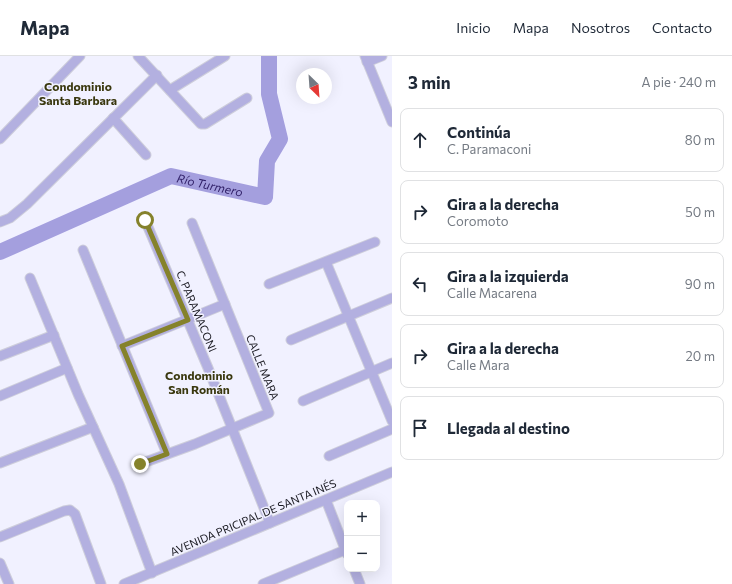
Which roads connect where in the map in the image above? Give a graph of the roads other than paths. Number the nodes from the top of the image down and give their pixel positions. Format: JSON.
{"nodes":[{"id":1,"x":80,"y":56,"type":"edge"},
{"id":2,"x":138,"y":56,"type":"edge"},
{"id":3,"x":225,"y":56,"type":"edge"},
{"id":4,"x":382,"y":56,"type":"edge"},
{"id":5,"x":366,"y":59,"type":"edge"},
{"id":6,"x":157,"y":75,"type":"junction"},
{"id":7,"x":170,"y":90,"type":"junction"},
{"id":8,"x":248,"y":98,"type":"dead end"},
{"id":9,"x":113,"y":118,"type":"junction"},
{"id":10,"x":392,"y":122,"type":"edge"},
{"id":11,"x":0,"y":139,"type":"edge"},
{"id":12,"x":146,"y":155,"type":"dead end"},
{"id":13,"x":145,"y":220,"type":"dead end"},
{"id":14,"x":0,"y":222,"type":"edge"},
{"id":15,"x":192,"y":223,"type":"dead end"},
{"id":16,"x":375,"y":242,"type":"dead end"},
{"id":17,"x":83,"y":250,"type":"dead end"},
{"id":18,"x":326,"y":262,"type":"junction"},
{"id":19,"x":30,"y":278,"type":"dead end"},
{"id":20,"x":269,"y":284,"type":"dead end"},
{"id":21,"x":392,"y":298,"type":"edge"},
{"id":22,"x":225,"y":304,"type":"junction"},
{"id":23,"x":348,"y":316,"type":"junction"},
{"id":24,"x":188,"y":320,"type":"junction"},
{"id":25,"x":54,"y":335,"type":"junction"},
{"id":26,"x":291,"y":340,"type":"dead end"},
{"id":27,"x":122,"y":346,"type":"junction"},
{"id":28,"x":0,"y":356,"type":"edge"},
{"id":29,"x":392,"y":363,"type":"edge"},
{"id":30,"x":67,"y":368,"type":"junction"},
{"id":31,"x":372,"y":372,"type":"junction"},
{"id":32,"x":0,"y":396,"type":"edge"},
{"id":33,"x":303,"y":401,"type":"dead end"},
{"id":34,"x":392,"y":421,"type":"edge"},
{"id":35,"x":93,"y":427,"type":"junction"},
{"id":36,"x":233,"y":429,"type":"junction"},
{"id":37,"x":392,"y":429,"type":"edge"},
{"id":38,"x":167,"y":454,"type":"junction"},
{"id":39,"x":329,"y":456,"type":"dead end"},
{"id":40,"x":0,"y":463,"type":"edge"},
{"id":41,"x":140,"y":464,"type":"dead end"},
{"id":42,"x":392,"y":472,"type":"edge"},
{"id":43,"x":326,"y":500,"type":"junction"},
{"id":44,"x":270,"y":523,"type":"junction"},
{"id":45,"x":0,"y":537,"type":"edge"},
{"id":46,"x":344,"y":547,"type":"edge"},
{"id":47,"x":344,"y":553,"type":"edge"},
{"id":48,"x":0,"y":563,"type":"edge"},
{"id":49,"x":355,"y":572,"type":"edge"},
{"id":50,"x":152,"y":573,"type":"junction"},
{"id":51,"x":9,"y":584,"type":"edge"},
{"id":52,"x":101,"y":584,"type":"edge"},
{"id":53,"x":124,"y":584,"type":"edge"},
{"id":54,"x":263,"y":584,"type":"edge"},
{"id":55,"x":360,"y":584,"type":"edge"}],
"edges":[{"from":1,"to":11,"type":"street"},
{"from":2,"to":6,"type":"street"},
{"from":3,"to":7,"type":"street"},
{"from":4,"to":5,"type":"street"},
{"from":5,"to":10,"type":"street"},
{"from":6,"to":7,"type":"street"},
{"from":6,"to":9,"type":"street"},
{"from":7,"to":8,"type":"street"},
{"from":9,"to":12,"type":"street"},
{"from":9,"to":14,"type":"street"},
{"from":13,"to":24,"type":"street","name":"C. PARAMACONI"},
{"from":15,"to":22,"type":"street","name":"CALLE MARA"},
{"from":16,"to":18,"type":"street"},
{"from":17,"to":27,"type":"street"},
{"from":18,"to":20,"type":"street"},
{"from":18,"to":23,"type":"street"},
{"from":19,"to":25,"type":"street"},
{"from":21,"to":23,"type":"street"},
{"from":22,"to":24,"type":"street"},
{"from":22,"to":36,"type":"street","name":"CALLE MARA"},
{"from":23,"to":26,"type":"street"},
{"from":23,"to":31,"type":"street"},
{"from":24,"to":27,"type":"street"},
{"from":24,"to":36,"type":"street","name":"C. PARAMACONI"},
{"from":25,"to":28,"type":"street"},
{"from":25,"to":30,"type":"street"},
{"from":27,"to":38,"type":"street"},
{"from":29,"to":31,"type":"street"},
{"from":30,"to":32,"type":"street"},
{"from":30,"to":35,"type":"street"},
{"from":31,"to":33,"type":"street"},
{"from":31,"to":34,"type":"street"},
{"from":35,"to":40,"type":"street"},
{"from":35,"to":50,"type":"street"},
{"from":36,"to":38,"type":"street","name":"CALLE MARA"},
{"from":36,"to":44,"type":"street","name":"C. PARAMACONI"},
{"from":37,"to":39,"type":"street"},
{"from":38,"to":41,"type":"street","name":"CALLE MARA"},
{"from":42,"to":43,"type":"street","name":"AVENIDA PRICIPAL DE SANTA INÉS"},
{"from":43,"to":44,"type":"street","name":"AVENIDA PRICIPAL DE SANTA INÉS"},
{"from":43,"to":46,"type":"street"},
{"from":44,"to":50,"type":"street","name":"AVENIDA PRICIPAL DE SANTA INÉS"},
{"from":45,"to":52,"type":"street"},
{"from":47,"to":54,"type":"street"},
{"from":48,"to":51,"type":"street"},
{"from":49,"to":55,"type":"street"},
{"from":50,"to":53,"type":"street","name":"AVENIDA PRICIPAL DE SANTA INÉS"}]}
